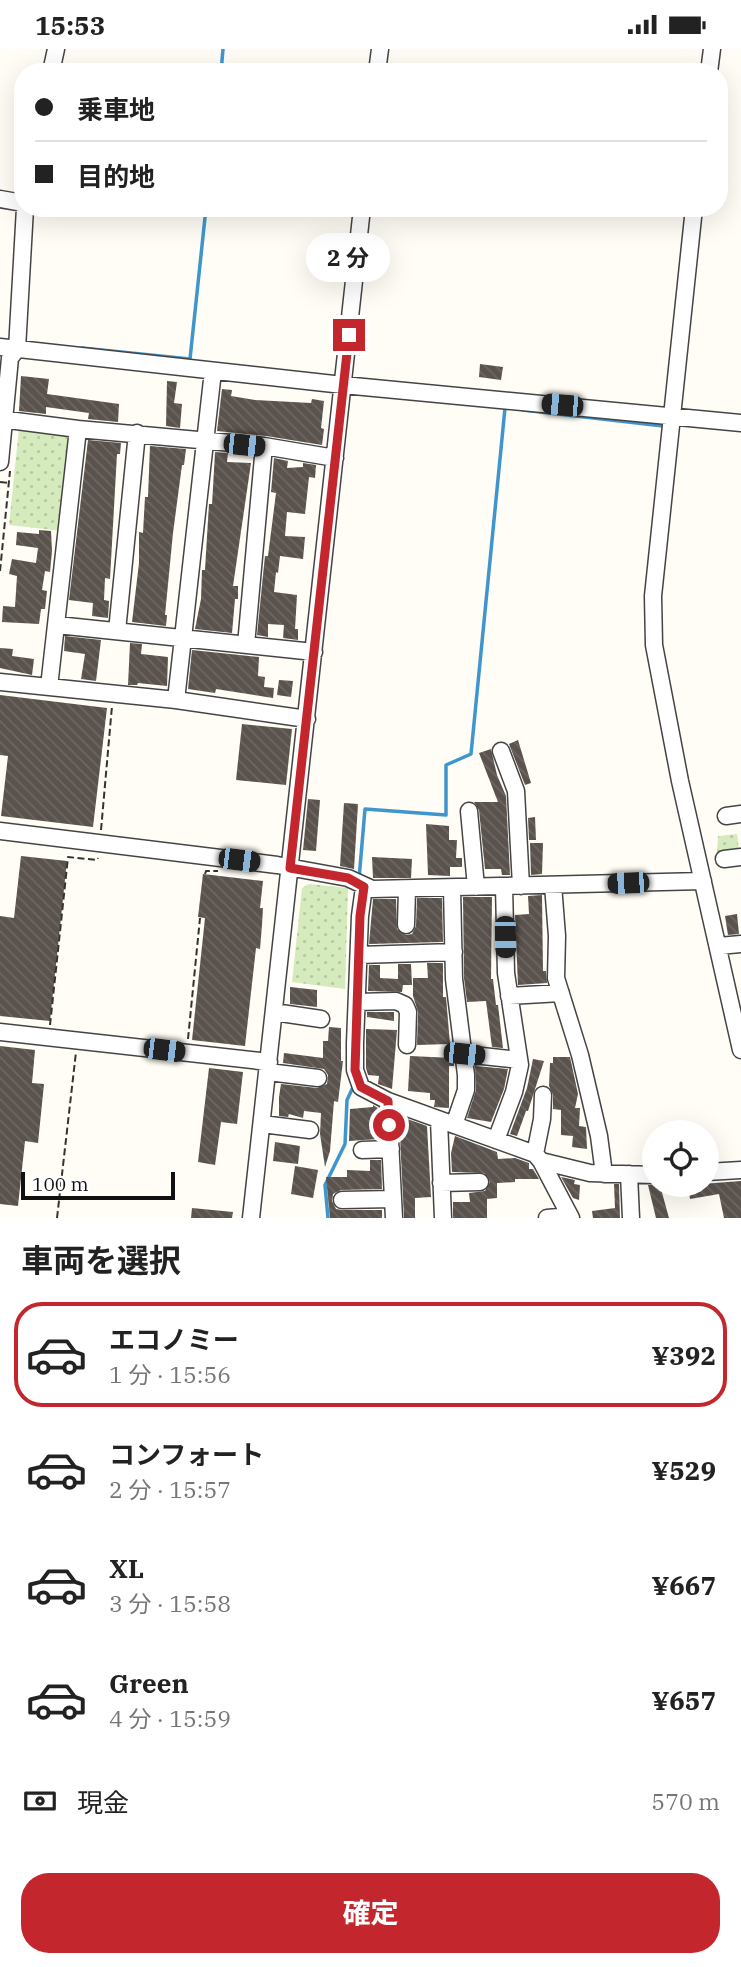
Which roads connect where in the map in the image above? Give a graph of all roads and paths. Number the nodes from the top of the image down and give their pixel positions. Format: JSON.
{"nodes":[{"id":1,"x":24,"y":217,"type":"edge"},
{"id":2,"x":361,"y":217,"type":"edge"},
{"id":3,"x":693,"y":217,"type":"edge"},
{"id":4,"x":17,"y":344,"type":"junction"},
{"id":5,"x":0,"y":347,"type":"edge"},
{"id":6,"x":213,"y":371,"type":"junction"},
{"id":7,"x":343,"y":386,"type":"junction"},
{"id":8,"x":672,"y":415,"type":"junction"},
{"id":9,"x":2,"y":419,"type":"edge"},
{"id":10,"x":741,"y":423,"type":"edge"},
{"id":11,"x":78,"y":429,"type":"junction"},
{"id":12,"x":137,"y":433,"type":"junction"},
{"id":13,"x":204,"y":440,"type":"junction"},
{"id":14,"x":264,"y":446,"type":"junction"},
{"id":15,"x":335,"y":458,"type":"junction"},
{"id":16,"x":5,"y":467,"type":"edge"},
{"id":17,"x":0,"y":482,"type":"edge"},
{"id":18,"x":9,"y":483,"type":"junction"},
{"id":19,"x":0,"y":571,"type":"edge"},
{"id":20,"x":57,"y":625,"type":"junction"},
{"id":21,"x":117,"y":631,"type":"junction"},
{"id":22,"x":183,"y":638,"type":"junction"},
{"id":23,"x":246,"y":645,"type":"junction"},
{"id":24,"x":314,"y":652,"type":"junction"},
{"id":25,"x":0,"y":682,"type":"edge"},
{"id":26,"x":48,"y":687,"type":"junction"},
{"id":27,"x":176,"y":700,"type":"junction"},
{"id":28,"x":113,"y":703,"type":"dead end"},
{"id":29,"x":307,"y":719,"type":"junction"},
{"id":30,"x":500,"y":751,"type":"dead end"},
{"id":31,"x":469,"y":811,"type":"dead end"},
{"id":32,"x":0,"y":831,"type":"edge"},
{"id":33,"x":100,"y":834,"type":"dead end"},
{"id":34,"x":98,"y":851,"type":"dead end"},
{"id":35,"x":741,"y":857,"type":"edge"},
{"id":36,"x":724,"y":859,"type":"dead end"},
{"id":37,"x":290,"y":868,"type":"junction"},
{"id":38,"x":703,"y":881,"type":"junction"},
{"id":39,"x":360,"y":883,"type":"junction"},
{"id":40,"x":552,"y":885,"type":"junction"},
{"id":41,"x":504,"y":886,"type":"junction"},
{"id":42,"x":521,"y":886,"type":"junction"},
{"id":43,"x":476,"y":887,"type":"junction"},
{"id":44,"x":452,"y":888,"type":"junction"},
{"id":45,"x":407,"y":889,"type":"junction"},
{"id":46,"x":200,"y":918,"type":"dead end"},
{"id":47,"x":406,"y":925,"type":"dead end"},
{"id":48,"x":741,"y":943,"type":"edge"},
{"id":49,"x":719,"y":946,"type":"junction"},
{"id":50,"x":454,"y":952,"type":"junction"},
{"id":51,"x":359,"y":955,"type":"junction"},
{"id":52,"x":561,"y":993,"type":"junction"},
{"id":53,"x":509,"y":996,"type":"junction"},
{"id":54,"x":357,"y":1002,"type":"junction"},
{"id":55,"x":274,"y":1012,"type":"junction"},
{"id":56,"x":321,"y":1019,"type":"dead end"},
{"id":57,"x":50,"y":1028,"type":"dead end"},
{"id":58,"x":0,"y":1032,"type":"edge"},
{"id":59,"x":187,"y":1043,"type":"dead end"},
{"id":60,"x":407,"y":1045,"type":"dead end"},
{"id":61,"x":76,"y":1048,"type":"dead end"},
{"id":62,"x":741,"y":1050,"type":"edge"},
{"id":63,"x":464,"y":1054,"type":"junction"},
{"id":64,"x":519,"y":1060,"type":"junction"},
{"id":65,"x":268,"y":1067,"type":"junction"},
{"id":66,"x":318,"y":1078,"type":"dead end"},
{"id":67,"x":543,"y":1095,"type":"dead end"},
{"id":68,"x":388,"y":1101,"type":"junction"},
{"id":69,"x":446,"y":1122,"type":"junction"},
{"id":70,"x":262,"y":1124,"type":"junction"},
{"id":71,"x":310,"y":1130,"type":"dead end"},
{"id":72,"x":496,"y":1140,"type":"junction"},
{"id":73,"x":390,"y":1149,"type":"junction"},
{"id":74,"x":362,"y":1151,"type":"dead end"},
{"id":75,"x":538,"y":1157,"type":"junction"},
{"id":76,"x":741,"y":1170,"type":"edge"},
{"id":77,"x":719,"y":1171,"type":"edge"},
{"id":78,"x":604,"y":1174,"type":"junction"},
{"id":79,"x":629,"y":1174,"type":"junction"},
{"id":80,"x":642,"y":1175,"type":"edge"},
{"id":81,"x":480,"y":1182,"type":"dead end"},
{"id":82,"x":441,"y":1183,"type":"junction"},
{"id":83,"x":393,"y":1199,"type":"junction"},
{"id":84,"x":342,"y":1200,"type":"dead end"},
{"id":85,"x":571,"y":1217,"type":"edge"},
{"id":86,"x":57,"y":1218,"type":"edge"},
{"id":87,"x":251,"y":1218,"type":"edge"},
{"id":88,"x":394,"y":1218,"type":"edge"},
{"id":89,"x":443,"y":1218,"type":"edge"},
{"id":90,"x":547,"y":1218,"type":"edge"},
{"id":91,"x":631,"y":1218,"type":"edge"}],
"edges":[{"from":1,"to":4,"type":"street"},
{"from":2,"to":7,"type":"street"},
{"from":3,"to":8,"type":"street"},
{"from":4,"to":5,"type":"street"},
{"from":4,"to":6,"type":"street"},
{"from":4,"to":9,"type":"street"},
{"from":6,"to":7,"type":"street"},
{"from":6,"to":13,"type":"street"},
{"from":7,"to":8,"type":"street"},
{"from":7,"to":15,"type":"street"},
{"from":8,"to":10,"type":"street"},
{"from":8,"to":38,"type":"street"},
{"from":9,"to":11,"type":"street"},
{"from":9,"to":16,"type":"street"},
{"from":11,"to":12,"type":"street"},
{"from":11,"to":20,"type":"street"},
{"from":12,"to":13,"type":"street"},
{"from":12,"to":21,"type":"street"},
{"from":13,"to":14,"type":"street"},
{"from":13,"to":22,"type":"street"},
{"from":14,"to":15,"type":"street"},
{"from":14,"to":23,"type":"street"},
{"from":15,"to":24,"type":"street"},
{"from":16,"to":18,"type":"path"},
{"from":17,"to":18,"type":"path"},
{"from":18,"to":19,"type":"path"},
{"from":20,"to":21,"type":"street"},
{"from":20,"to":26,"type":"street"},
{"from":21,"to":22,"type":"street"},
{"from":22,"to":23,"type":"street"},
{"from":22,"to":27,"type":"street"},
{"from":23,"to":24,"type":"street"},
{"from":24,"to":29,"type":"street"},
{"from":25,"to":26,"type":"street"},
{"from":26,"to":27,"type":"street"},
{"from":27,"to":29,"type":"street"},
{"from":28,"to":33,"type":"path"},
{"from":29,"to":37,"type":"street"},
{"from":30,"to":42,"type":"street"},
{"from":31,"to":43,"type":"street"},
{"from":32,"to":37,"type":"street"},
{"from":34,"to":57,"type":"path"},
{"from":35,"to":36,"type":"street"},
{"from":37,"to":39,"type":"street"},
{"from":37,"to":55,"type":"street"},
{"from":38,"to":40,"type":"street"},
{"from":38,"to":49,"type":"street"},
{"from":39,"to":45,"type":"street"},
{"from":39,"to":51,"type":"street"},
{"from":40,"to":42,"type":"street"},
{"from":40,"to":52,"type":"street"},
{"from":41,"to":42,"type":"street"},
{"from":41,"to":43,"type":"street"},
{"from":41,"to":53,"type":"street"},
{"from":43,"to":44,"type":"street"},
{"from":44,"to":45,"type":"street"},
{"from":44,"to":50,"type":"street"},
{"from":45,"to":47,"type":"street"},
{"from":46,"to":59,"type":"path"},
{"from":48,"to":49,"type":"street"},
{"from":49,"to":62,"type":"street"},
{"from":50,"to":51,"type":"street"},
{"from":50,"to":63,"type":"street"},
{"from":51,"to":54,"type":"street"},
{"from":52,"to":53,"type":"street"},
{"from":52,"to":78,"type":"street"},
{"from":53,"to":64,"type":"street"},
{"from":54,"to":60,"type":"street"},
{"from":54,"to":68,"type":"street"},
{"from":55,"to":56,"type":"street"},
{"from":55,"to":65,"type":"street"},
{"from":58,"to":65,"type":"street"},
{"from":61,"to":86,"type":"path"},
{"from":63,"to":64,"type":"street"},
{"from":63,"to":69,"type":"street"},
{"from":64,"to":72,"type":"street"},
{"from":65,"to":66,"type":"street"},
{"from":65,"to":70,"type":"street"},
{"from":67,"to":75,"type":"street"},
{"from":68,"to":69,"type":"street"},
{"from":68,"to":73,"type":"street"},
{"from":69,"to":72,"type":"street"},
{"from":69,"to":82,"type":"street"},
{"from":70,"to":71,"type":"street"},
{"from":70,"to":87,"type":"street"},
{"from":72,"to":75,"type":"street"},
{"from":73,"to":74,"type":"street"},
{"from":73,"to":83,"type":"street"},
{"from":75,"to":78,"type":"street"},
{"from":75,"to":85,"type":"street"},
{"from":76,"to":77,"type":"street"},
{"from":78,"to":79,"type":"street"},
{"from":79,"to":80,"type":"street"},
{"from":79,"to":91,"type":"street"},
{"from":81,"to":82,"type":"street"},
{"from":82,"to":89,"type":"street"},
{"from":83,"to":84,"type":"street"},
{"from":83,"to":88,"type":"street"},
{"from":85,"to":90,"type":"street"}]}
